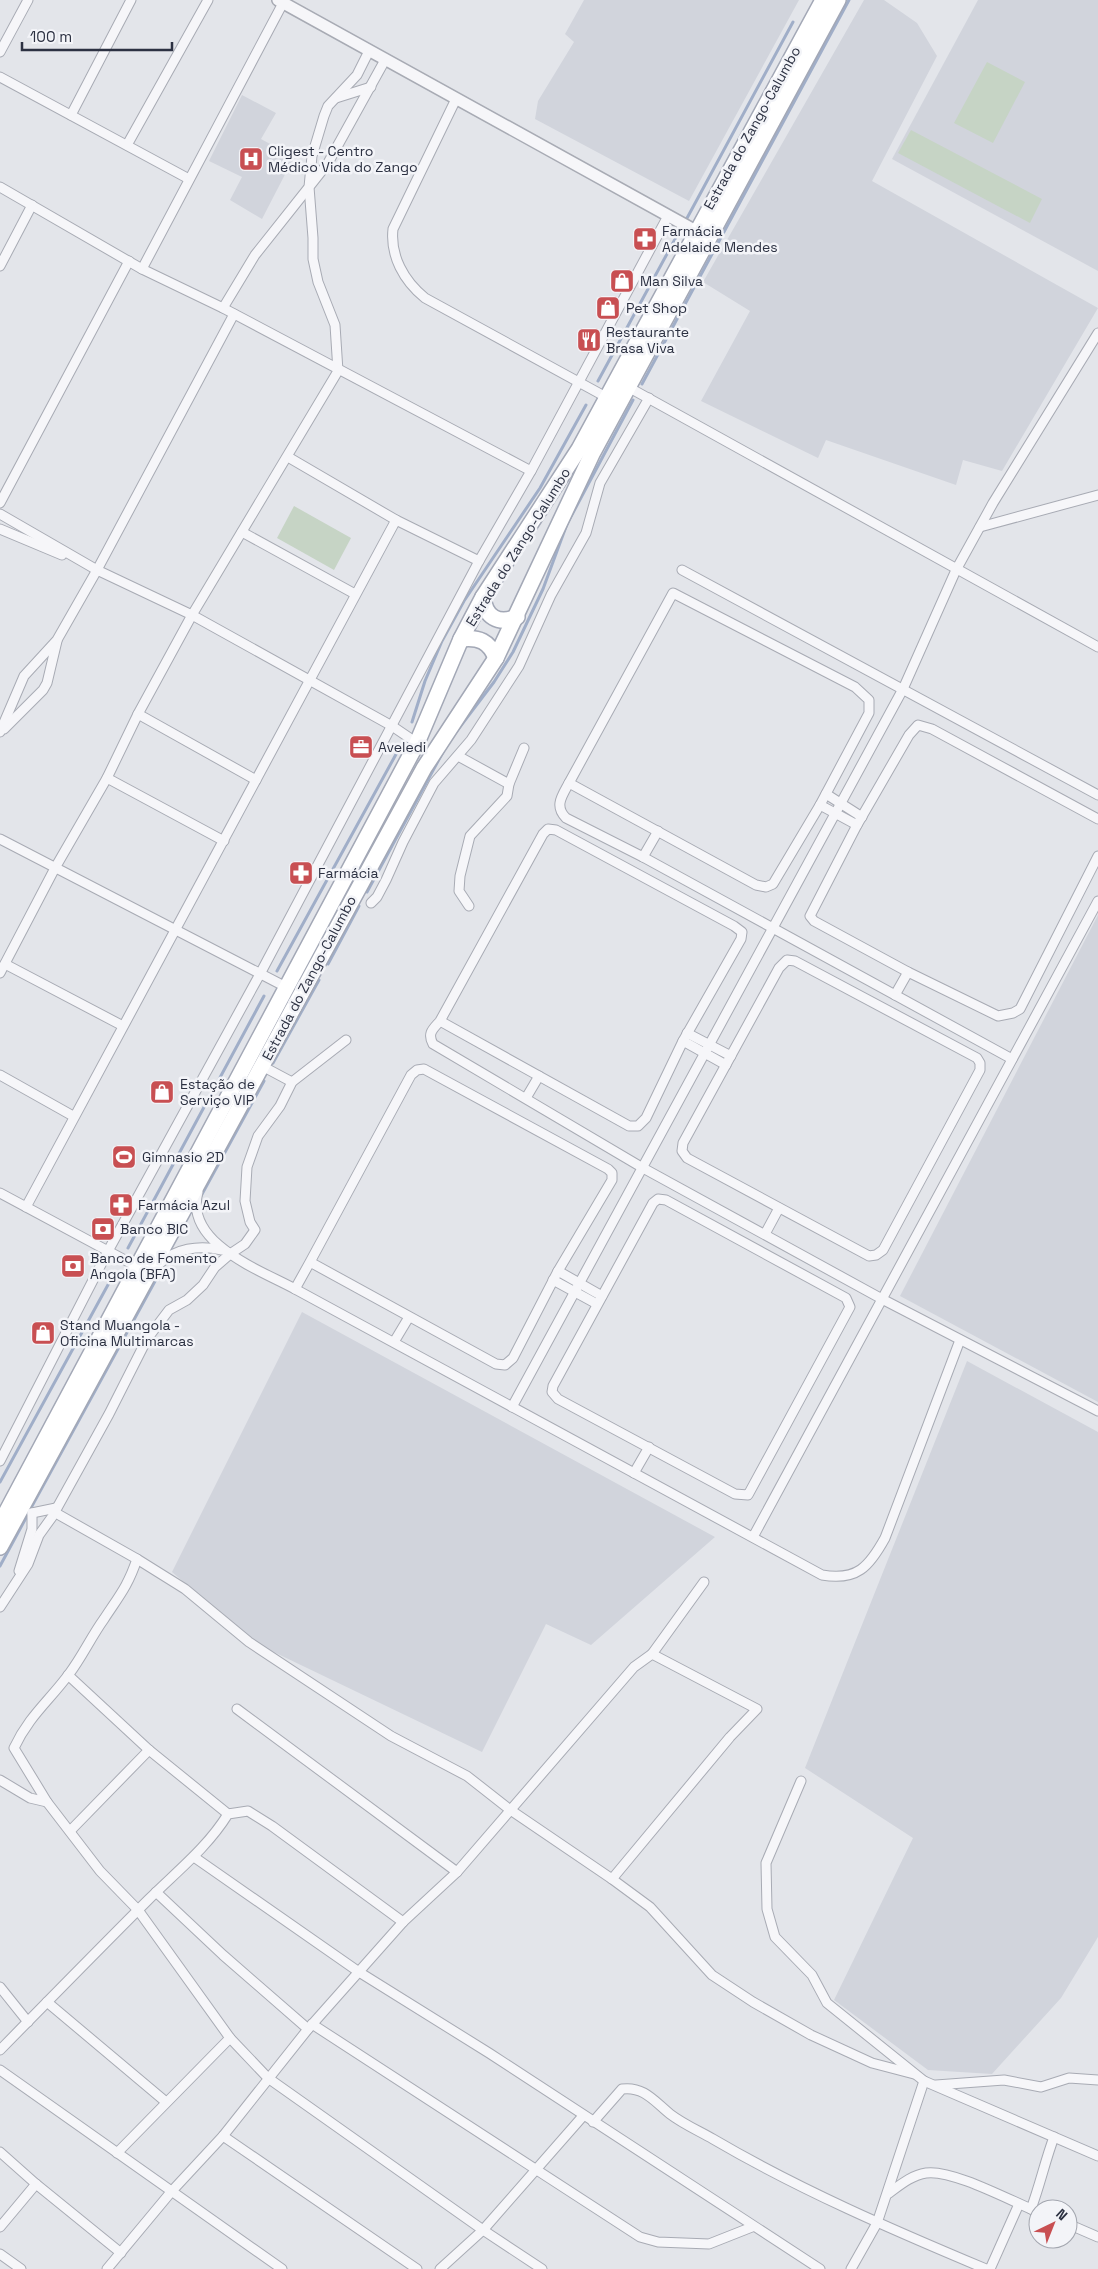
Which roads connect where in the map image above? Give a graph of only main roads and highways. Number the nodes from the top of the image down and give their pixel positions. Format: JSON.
{"nodes":[{"id":1,"x":822,"y":0,"type":"edge"},
{"id":2,"x":838,"y":0,"type":"edge"},
{"id":3,"x":483,"y":597,"type":"junction"},
{"id":4,"x":517,"y":617,"type":"junction"},
{"id":5,"x":461,"y":638,"type":"junction"},
{"id":6,"x":496,"y":658,"type":"junction"},
{"id":7,"x":143,"y":1270,"type":"junction"},
{"id":8,"x":0,"y":1524,"type":"edge"},
{"id":9,"x":0,"y":1547,"type":"edge"}],
"edges":[{"from":1,"to":3,"type":"main road","name":"Estrada do Zango-Calumbo"},
{"from":2,"to":4,"type":"main road","name":"Estrada do Zango-Calumbo"},
{"from":3,"to":4,"type":"main road"},
{"from":3,"to":5,"type":"main road","name":"Estrada do Zango-Calumbo"},
{"from":4,"to":6,"type":"main road","name":"Estrada do Zango-Calumbo"},
{"from":5,"to":6,"type":"main road"},
{"from":5,"to":7,"type":"main road","name":"Estrada do Zango-Calumbo"},
{"from":6,"to":7,"type":"main road","name":"Estrada do Zango-Calumbo"},
{"from":7,"to":8,"type":"main road","name":"Estrada do Zango-Calumbo"},
{"from":7,"to":9,"type":"main road","name":"Estrada do Zango-Calumbo"}]}
